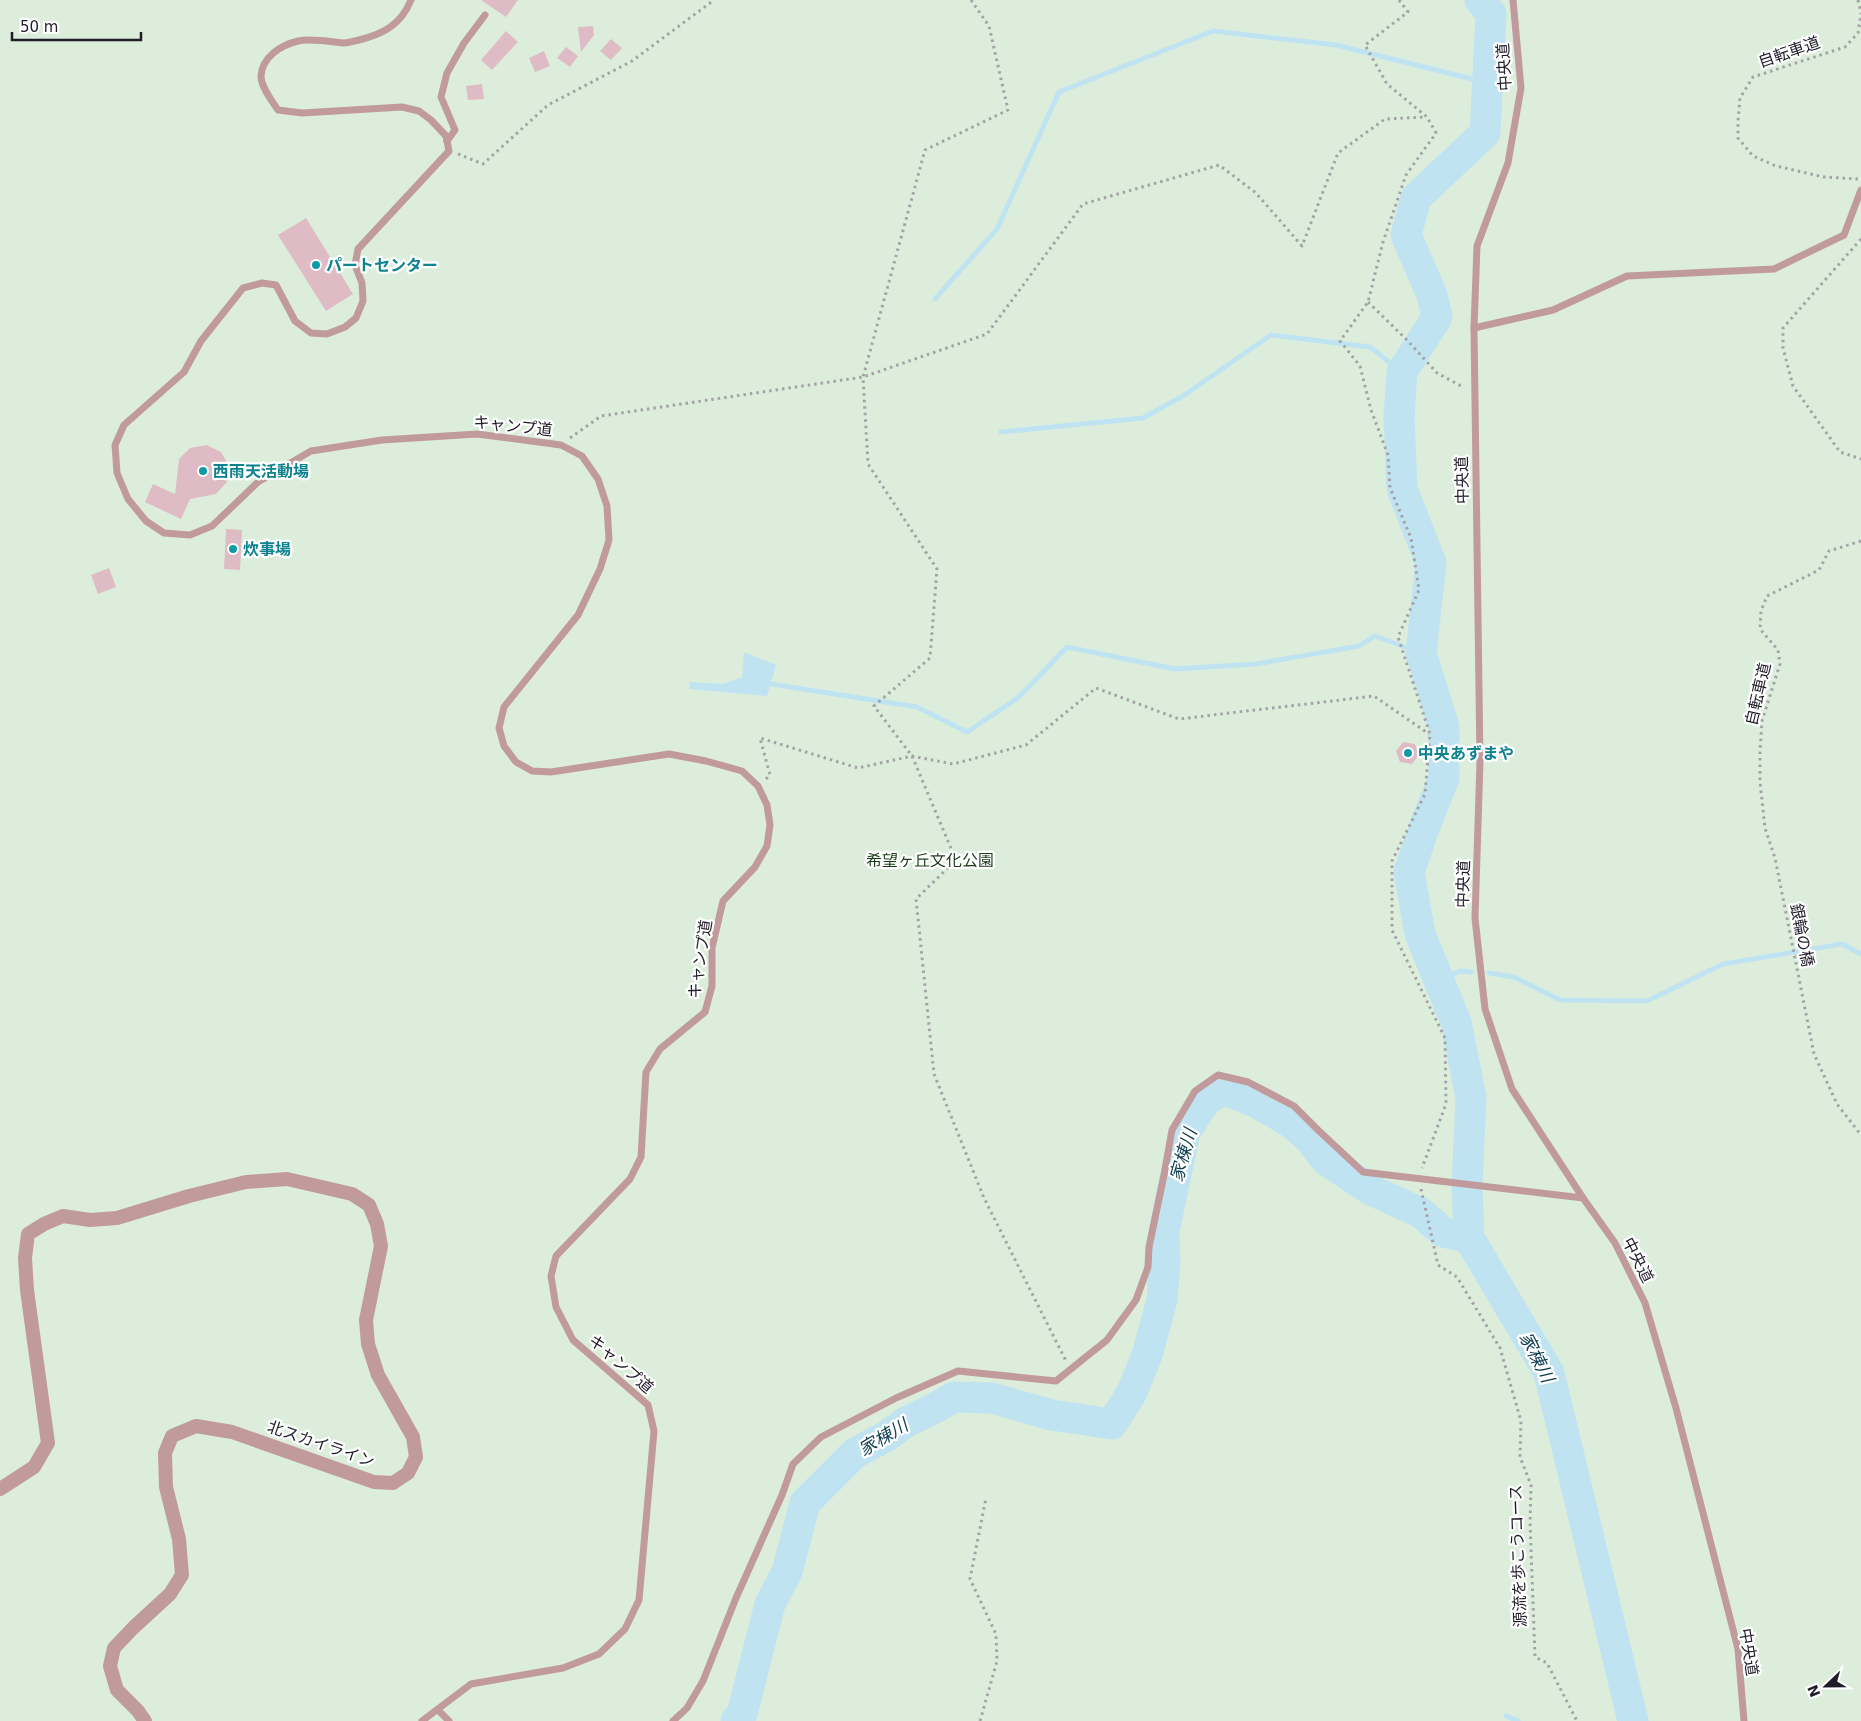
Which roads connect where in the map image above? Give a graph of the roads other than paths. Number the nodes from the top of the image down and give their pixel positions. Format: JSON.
{"nodes":[{"id":1,"x":411,"y":0,"type":"edge"},
{"id":2,"x":1512,"y":0,"type":"edge"},
{"id":3,"x":485,"y":15,"type":"dead end"},
{"id":4,"x":447,"y":140,"type":"junction"},
{"id":5,"x":1861,"y":190,"type":"edge"},
{"id":6,"x":1474,"y":328,"type":"junction"},
{"id":7,"x":1583,"y":1198,"type":"junction"},
{"id":8,"x":0,"y":1488,"type":"edge"},
{"id":9,"x":438,"y":1710,"type":"junction"},
{"id":10,"x":145,"y":1721,"type":"edge"},
{"id":11,"x":422,"y":1721,"type":"edge"},
{"id":12,"x":449,"y":1721,"type":"edge"},
{"id":13,"x":673,"y":1721,"type":"edge"},
{"id":14,"x":1744,"y":1721,"type":"edge"}],
"edges":[{"from":1,"to":4,"type":"lane"},
{"from":2,"to":6,"type":"lane","name":"中央道"},
{"from":3,"to":4,"type":"lane"},
{"from":4,"to":9,"type":"lane","name":"キャンプ道"},
{"from":5,"to":6,"type":"lane"},
{"from":6,"to":7,"type":"lane","name":"中央道"},
{"from":7,"to":13,"type":"lane"},
{"from":7,"to":14,"type":"lane","name":"中央道"},
{"from":8,"to":10,"type":"street","name":"北スカイライン"},
{"from":9,"to":11,"type":"lane","name":"キャンプ道"},
{"from":9,"to":12,"type":"lane"}]}
